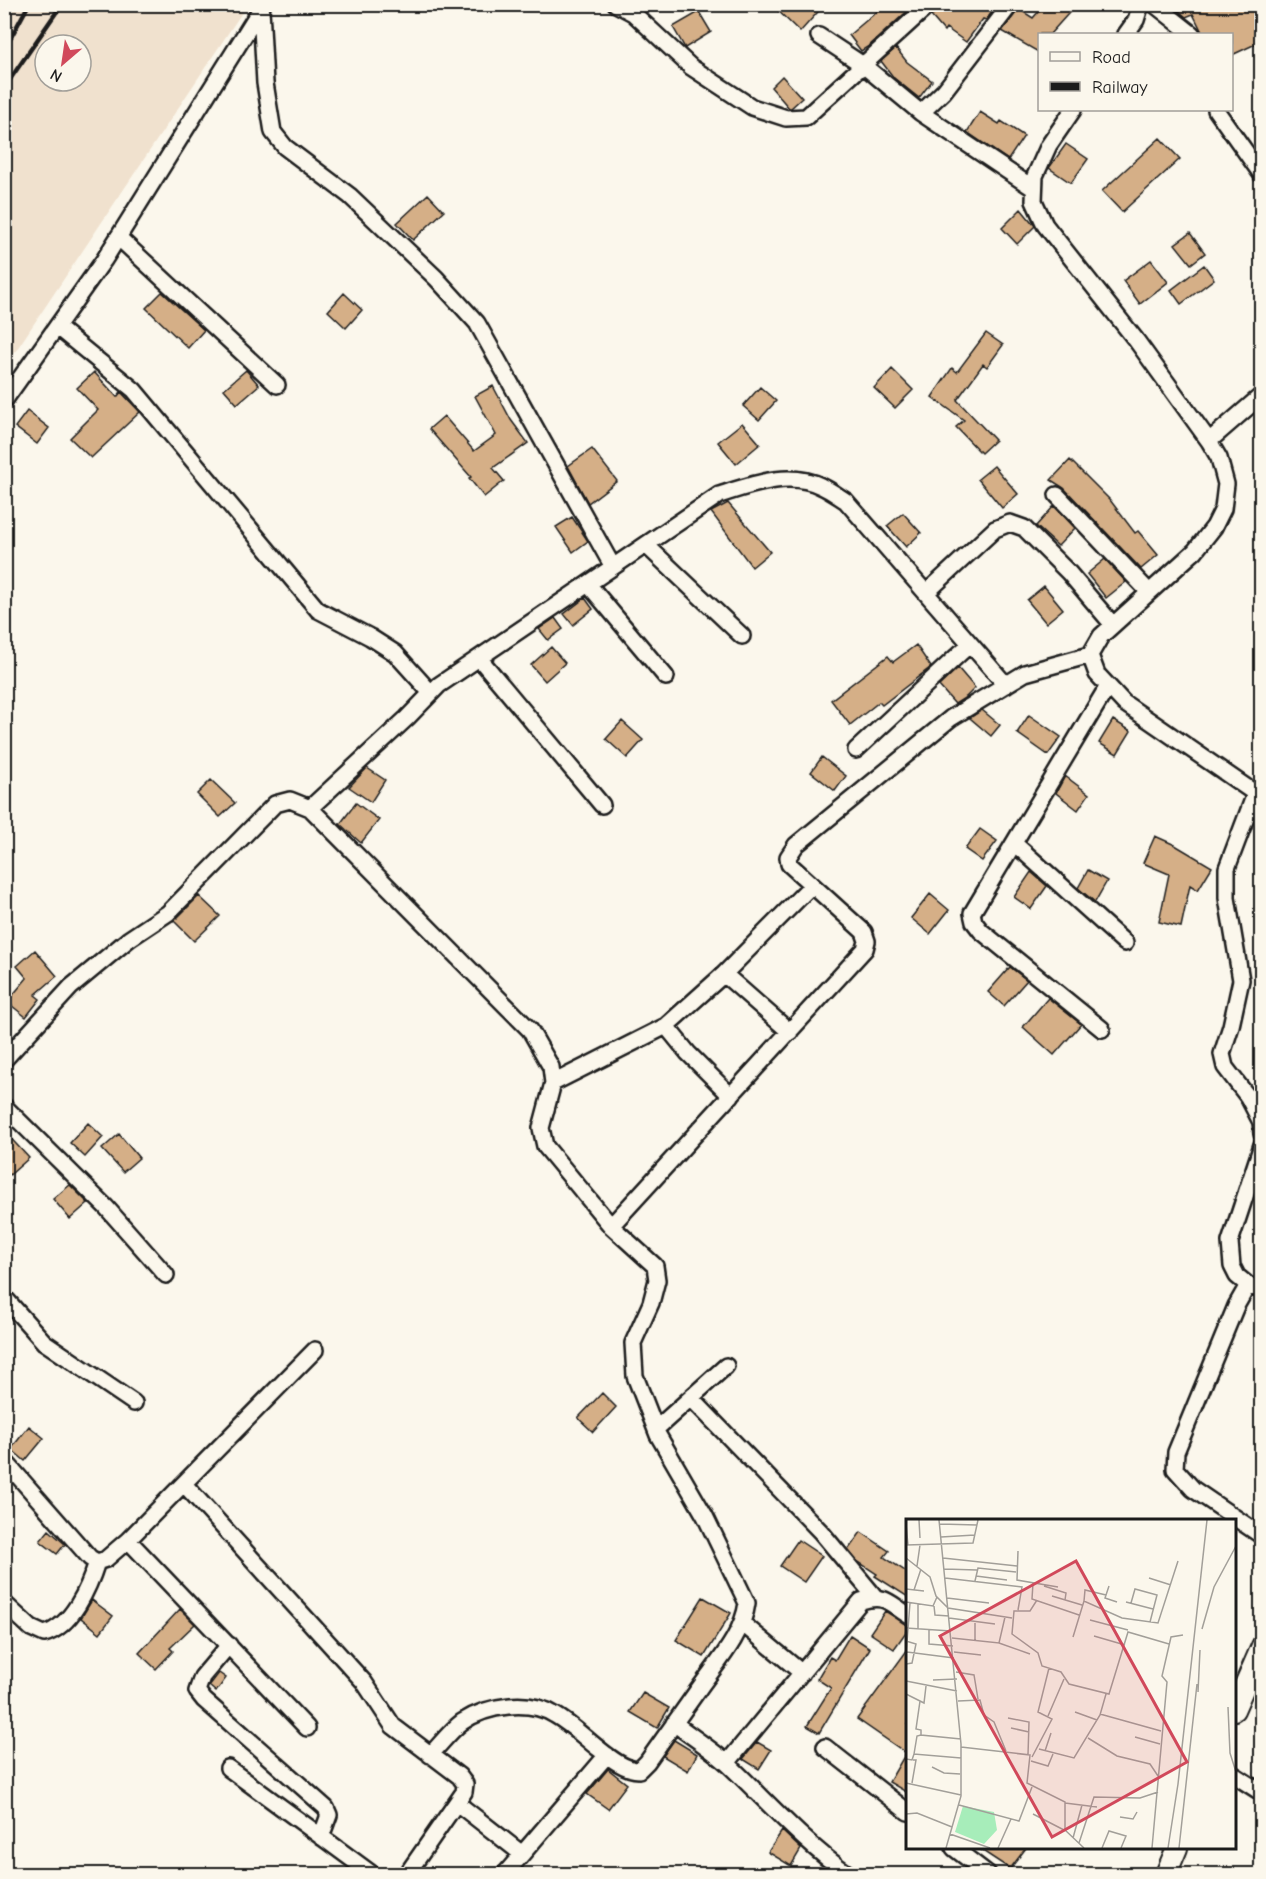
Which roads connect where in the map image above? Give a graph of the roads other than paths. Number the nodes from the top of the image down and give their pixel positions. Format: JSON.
{"nodes":[{"id":1,"x":616,"y":4,"type":"edge"},
{"id":2,"x":930,"y":4,"type":"edge"},
{"id":3,"x":1011,"y":4,"type":"edge"},
{"id":4,"x":1141,"y":4,"type":"edge"},
{"id":5,"x":1154,"y":4,"type":"edge"},
{"id":6,"x":262,"y":7,"type":"edge"},
{"id":7,"x":1127,"y":33,"type":"edge"},
{"id":8,"x":1191,"y":33,"type":"edge"},
{"id":9,"x":819,"y":36,"type":"dead end"},
{"id":10,"x":863,"y":65,"type":"junction"},
{"id":11,"x":1072,"y":111,"type":"edge"},
{"id":12,"x":1217,"y":111,"type":"edge"},
{"id":13,"x":921,"y":113,"type":"junction"},
{"id":14,"x":1262,"y":175,"type":"edge"},
{"id":15,"x":1033,"y":188,"type":"junction"},
{"id":16,"x":118,"y":237,"type":"junction"},
{"id":17,"x":57,"y":327,"type":"junction"},
{"id":18,"x":277,"y":385,"type":"dead end"},
{"id":19,"x":1262,"y":395,"type":"edge"},
{"id":20,"x":4,"y":401,"type":"edge"},
{"id":21,"x":1209,"y":441,"type":"junction"},
{"id":22,"x":1057,"y":495,"type":"dead end"},
{"id":23,"x":646,"y":545,"type":"junction"},
{"id":24,"x":613,"y":567,"type":"junction"},
{"id":25,"x":588,"y":584,"type":"junction"},
{"id":26,"x":1149,"y":592,"type":"junction"},
{"id":27,"x":926,"y":593,"type":"junction"},
{"id":28,"x":1113,"y":625,"type":"junction"},
{"id":29,"x":742,"y":636,"type":"dead end"},
{"id":30,"x":970,"y":644,"type":"junction"},
{"id":31,"x":1090,"y":655,"type":"junction"},
{"id":32,"x":479,"y":658,"type":"junction"},
{"id":33,"x":666,"y":677,"type":"dead end"},
{"id":34,"x":1006,"y":685,"type":"junction"},
{"id":35,"x":1108,"y":686,"type":"junction"},
{"id":36,"x":431,"y":693,"type":"junction"},
{"id":37,"x":856,"y":750,"type":"dead end"},
{"id":38,"x":1258,"y":796,"type":"edge"},
{"id":39,"x":602,"y":805,"type":"dead end"},
{"id":40,"x":310,"y":808,"type":"junction"},
{"id":41,"x":1015,"y":844,"type":"junction"},
{"id":42,"x":812,"y":885,"type":"junction"},
{"id":43,"x":1125,"y":943,"type":"dead end"},
{"id":44,"x":724,"y":974,"type":"junction"},
{"id":45,"x":666,"y":1026,"type":"junction"},
{"id":46,"x":1102,"y":1029,"type":"dead end"},
{"id":47,"x":790,"y":1032,"type":"junction"},
{"id":48,"x":4,"y":1060,"type":"edge"},
{"id":49,"x":553,"y":1083,"type":"junction"},
{"id":50,"x":731,"y":1096,"type":"junction"},
{"id":51,"x":4,"y":1106,"type":"edge"},
{"id":52,"x":1262,"y":1134,"type":"edge"},
{"id":53,"x":1262,"y":1145,"type":"edge"},
{"id":54,"x":611,"y":1226,"type":"junction"},
{"id":55,"x":166,"y":1275,"type":"dead end"},
{"id":56,"x":1255,"y":1288,"type":"edge"},
{"id":57,"x":4,"y":1297,"type":"edge"},
{"id":58,"x":315,"y":1350,"type":"dead end"},
{"id":59,"x":726,"y":1366,"type":"dead end"},
{"id":60,"x":691,"y":1398,"type":"junction"},
{"id":61,"x":134,"y":1403,"type":"dead end"},
{"id":62,"x":656,"y":1430,"type":"junction"},
{"id":63,"x":4,"y":1460,"type":"edge"},
{"id":64,"x":184,"y":1484,"type":"junction"},
{"id":65,"x":1262,"y":1536,"type":"edge"},
{"id":66,"x":128,"y":1540,"type":"junction"},
{"id":67,"x":97,"y":1562,"type":"junction"},
{"id":68,"x":874,"y":1597,"type":"junction"},
{"id":69,"x":4,"y":1603,"type":"edge"},
{"id":70,"x":906,"y":1614,"type":"edge"},
{"id":71,"x":742,"y":1623,"type":"junction"},
{"id":72,"x":229,"y":1645,"type":"junction"},
{"id":73,"x":1262,"y":1646,"type":"edge"},
{"id":74,"x":1257,"y":1668,"type":"edge"},
{"id":75,"x":802,"y":1673,"type":"junction"},
{"id":76,"x":1236,"y":1706,"type":"edge"},
{"id":77,"x":674,"y":1723,"type":"junction"},
{"id":78,"x":307,"y":1728,"type":"dead end"},
{"id":79,"x":825,"y":1747,"type":"dead end"},
{"id":80,"x":430,"y":1755,"type":"junction"},
{"id":81,"x":607,"y":1755,"type":"junction"},
{"id":82,"x":727,"y":1763,"type":"junction"},
{"id":83,"x":228,"y":1768,"type":"dead end"},
{"id":84,"x":1236,"y":1776,"type":"edge"},
{"id":85,"x":1262,"y":1793,"type":"edge"},
{"id":86,"x":457,"y":1803,"type":"junction"},
{"id":87,"x":906,"y":1810,"type":"edge"},
{"id":88,"x":321,"y":1837,"type":"junction"},
{"id":89,"x":956,"y":1849,"type":"edge"},
{"id":90,"x":1177,"y":1849,"type":"edge"},
{"id":91,"x":522,"y":1854,"type":"junction"},
{"id":92,"x":1168,"y":1874,"type":"edge"},
{"id":93,"x":372,"y":1875,"type":"edge"},
{"id":94,"x":406,"y":1875,"type":"edge"},
{"id":95,"x":505,"y":1875,"type":"edge"},
{"id":96,"x":848,"y":1875,"type":"edge"},
{"id":97,"x":988,"y":1875,"type":"edge"}],
"edges":[{"from":1,"to":10,"type":"street"},
{"from":2,"to":10,"type":"street"},
{"from":3,"to":13,"type":"street"},
{"from":4,"to":7,"type":"street"},
{"from":5,"to":8,"type":"street"},
{"from":6,"to":16,"type":"street"},
{"from":6,"to":24,"type":"street"},
{"from":9,"to":10,"type":"street"},
{"from":10,"to":13,"type":"street"},
{"from":11,"to":15,"type":"street"},
{"from":12,"to":14,"type":"street"},
{"from":13,"to":15,"type":"street"},
{"from":15,"to":21,"type":"street"},
{"from":16,"to":17,"type":"street"},
{"from":16,"to":18,"type":"street"},
{"from":17,"to":20,"type":"street"},
{"from":17,"to":36,"type":"street"},
{"from":19,"to":21,"type":"street"},
{"from":21,"to":26,"type":"street"},
{"from":22,"to":26,"type":"street"},
{"from":23,"to":24,"type":"street"},
{"from":23,"to":27,"type":"street"},
{"from":23,"to":29,"type":"street"},
{"from":24,"to":25,"type":"street"},
{"from":25,"to":32,"type":"street"},
{"from":25,"to":33,"type":"street"},
{"from":26,"to":28,"type":"street"},
{"from":27,"to":28,"type":"street"},
{"from":27,"to":30,"type":"street"},
{"from":28,"to":31,"type":"street"},
{"from":30,"to":34,"type":"street"},
{"from":30,"to":37,"type":"street"},
{"from":31,"to":34,"type":"street"},
{"from":31,"to":35,"type":"street"},
{"from":32,"to":36,"type":"street"},
{"from":32,"to":39,"type":"street"},
{"from":34,"to":42,"type":"street"},
{"from":35,"to":38,"type":"street"},
{"from":35,"to":41,"type":"street"},
{"from":36,"to":40,"type":"street"},
{"from":38,"to":52,"type":"street"},
{"from":40,"to":48,"type":"street"},
{"from":40,"to":49,"type":"street"},
{"from":41,"to":43,"type":"street"},
{"from":41,"to":46,"type":"street"},
{"from":42,"to":44,"type":"street"},
{"from":42,"to":47,"type":"street"},
{"from":44,"to":45,"type":"street"},
{"from":44,"to":47,"type":"street"},
{"from":45,"to":49,"type":"street"},
{"from":45,"to":50,"type":"street"},
{"from":47,"to":50,"type":"street"},
{"from":49,"to":54,"type":"street"},
{"from":50,"to":54,"type":"street"},
{"from":51,"to":55,"type":"street"},
{"from":53,"to":56,"type":"street"},
{"from":54,"to":62,"type":"street"},
{"from":56,"to":65,"type":"street"},
{"from":57,"to":61,"type":"street"},
{"from":58,"to":64,"type":"street"},
{"from":59,"to":60,"type":"street"},
{"from":60,"to":62,"type":"street"},
{"from":60,"to":68,"type":"street"},
{"from":62,"to":71,"type":"street"},
{"from":63,"to":67,"type":"street"},
{"from":64,"to":66,"type":"street"},
{"from":64,"to":80,"type":"street"},
{"from":66,"to":67,"type":"street"},
{"from":66,"to":72,"type":"street"},
{"from":67,"to":69,"type":"street"},
{"from":68,"to":70,"type":"street"},
{"from":68,"to":75,"type":"street"},
{"from":71,"to":75,"type":"street"},
{"from":71,"to":77,"type":"street"},
{"from":72,"to":78,"type":"street"},
{"from":72,"to":88,"type":"street"},
{"from":73,"to":74,"type":"street"},
{"from":74,"to":76,"type":"street"},
{"from":75,"to":82,"type":"street"},
{"from":77,"to":81,"type":"street"},
{"from":77,"to":82,"type":"street"},
{"from":79,"to":87,"type":"street"},
{"from":80,"to":81,"type":"street"},
{"from":80,"to":86,"type":"street"},
{"from":81,"to":91,"type":"street"},
{"from":82,"to":96,"type":"street"},
{"from":83,"to":88,"type":"street"},
{"from":84,"to":85,"type":"street"},
{"from":86,"to":91,"type":"street"},
{"from":86,"to":94,"type":"street"},
{"from":88,"to":93,"type":"street"},
{"from":89,"to":97,"type":"street"},
{"from":90,"to":92,"type":"street"},
{"from":91,"to":95,"type":"street"}]}
